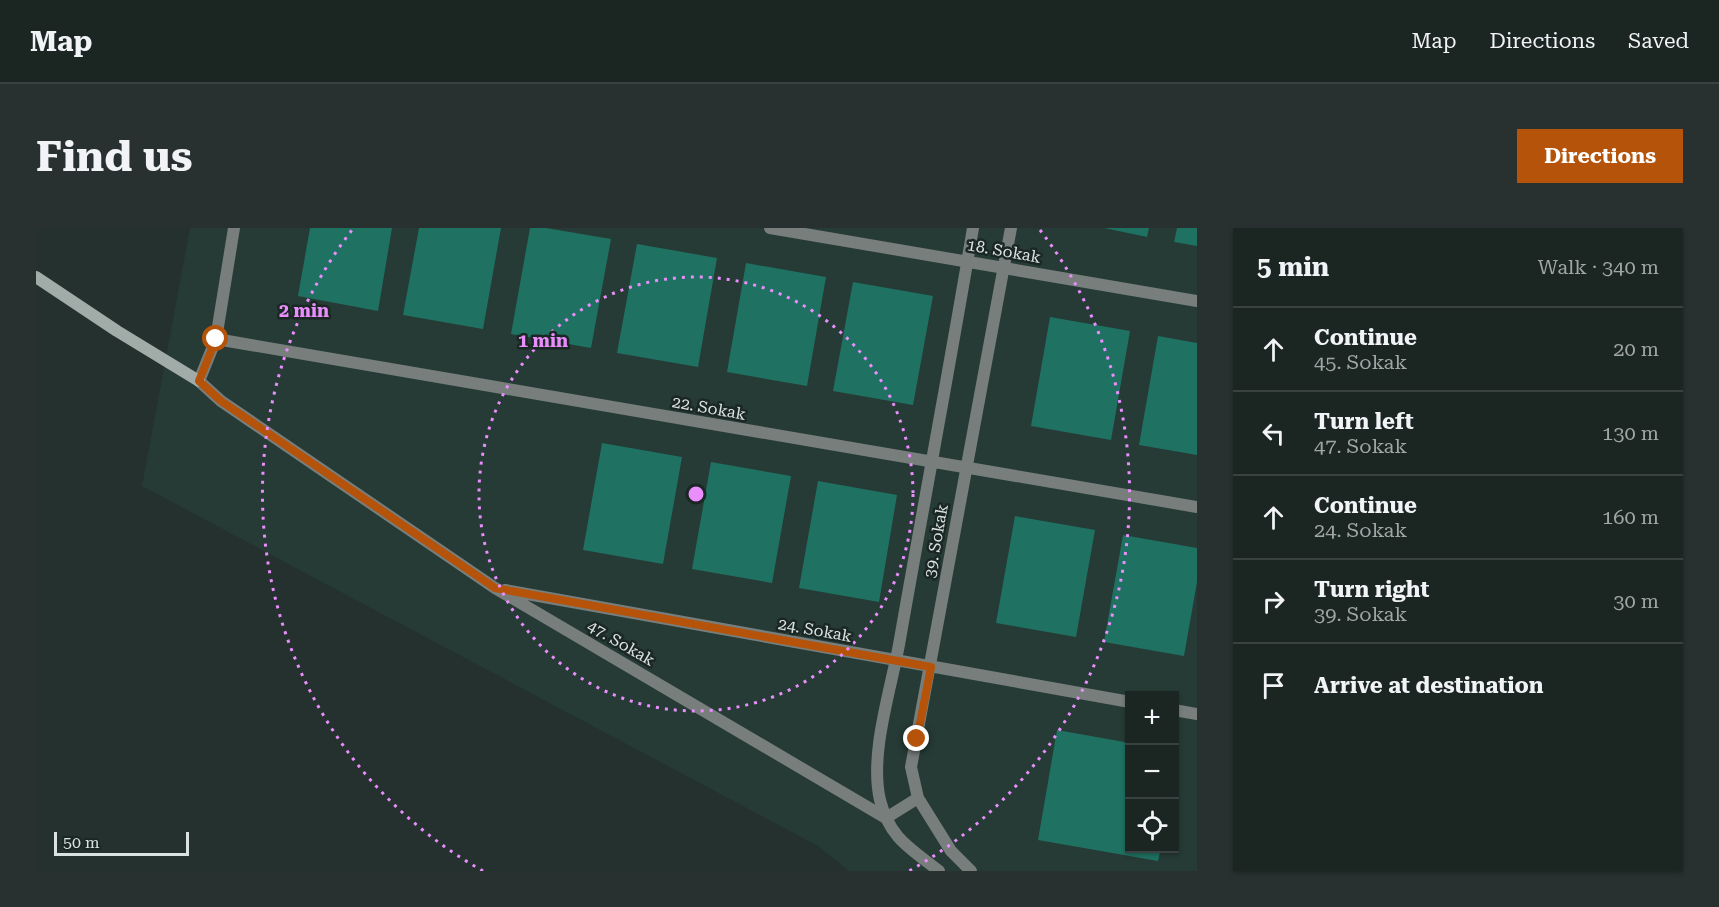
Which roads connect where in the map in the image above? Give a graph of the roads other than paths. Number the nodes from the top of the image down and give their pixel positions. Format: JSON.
{"nodes":[{"id":1,"x":234,"y":228,"type":"edge"},
{"id":2,"x":770,"y":228,"type":"edge"},
{"id":3,"x":974,"y":228,"type":"edge"},
{"id":4,"x":1011,"y":228,"type":"edge"},
{"id":5,"x":968,"y":262,"type":"junction"},
{"id":6,"x":1004,"y":268,"type":"junction"},
{"id":7,"x":36,"y":278,"type":"edge"},
{"id":8,"x":1197,"y":301,"type":"edge"},
{"id":9,"x":216,"y":339,"type":"junction"},
{"id":10,"x":199,"y":381,"type":"junction"},
{"id":11,"x":931,"y":463,"type":"junction"},
{"id":12,"x":966,"y":467,"type":"junction"},
{"id":13,"x":1197,"y":507,"type":"edge"},
{"id":14,"x":495,"y":588,"type":"junction"},
{"id":15,"x":896,"y":661,"type":"junction"},
{"id":16,"x":931,"y":667,"type":"junction"},
{"id":17,"x":1125,"y":701,"type":"edge"},
{"id":18,"x":1179,"y":711,"type":"edge"},
{"id":19,"x":1197,"y":714,"type":"edge"},
{"id":20,"x":918,"y":798,"type":"junction"},
{"id":21,"x":886,"y":819,"type":"junction"},
{"id":22,"x":939,"y":871,"type":"edge"},
{"id":23,"x":971,"y":871,"type":"edge"}],
"edges":[{"from":1,"to":9,"type":"street"},
{"from":2,"to":5,"type":"street","name":"18. Sokak"},
{"from":3,"to":5,"type":"street","name":"39. Sokak"},
{"from":4,"to":6,"type":"street","name":"39. Sokak"},
{"from":5,"to":6,"type":"street","name":"18. Sokak"},
{"from":5,"to":11,"type":"street","name":"39. Sokak"},
{"from":6,"to":8,"type":"street","name":"18. Sokak"},
{"from":6,"to":12,"type":"street","name":"39. Sokak"},
{"from":7,"to":10,"type":"street"},
{"from":9,"to":10,"type":"street"},
{"from":9,"to":11,"type":"street","name":"22. Sokak"},
{"from":10,"to":14,"type":"street","name":"47. Sokak"},
{"from":11,"to":12,"type":"street","name":"22. Sokak"},
{"from":11,"to":15,"type":"street","name":"39. Sokak"},
{"from":12,"to":13,"type":"street","name":"22. Sokak"},
{"from":12,"to":16,"type":"street","name":"39. Sokak"},
{"from":14,"to":15,"type":"street","name":"24. Sokak"},
{"from":14,"to":21,"type":"street","name":"47. Sokak"},
{"from":15,"to":16,"type":"street","name":"24. Sokak"},
{"from":15,"to":21,"type":"street","name":"39. Sokak"},
{"from":16,"to":17,"type":"street","name":"24. Sokak"},
{"from":16,"to":20,"type":"street","name":"39. Sokak"},
{"from":18,"to":19,"type":"street"},
{"from":20,"to":21,"type":"street"},
{"from":20,"to":23,"type":"street","name":"39. Sokak"},
{"from":21,"to":22,"type":"street","name":"47. Sokak"}]}
